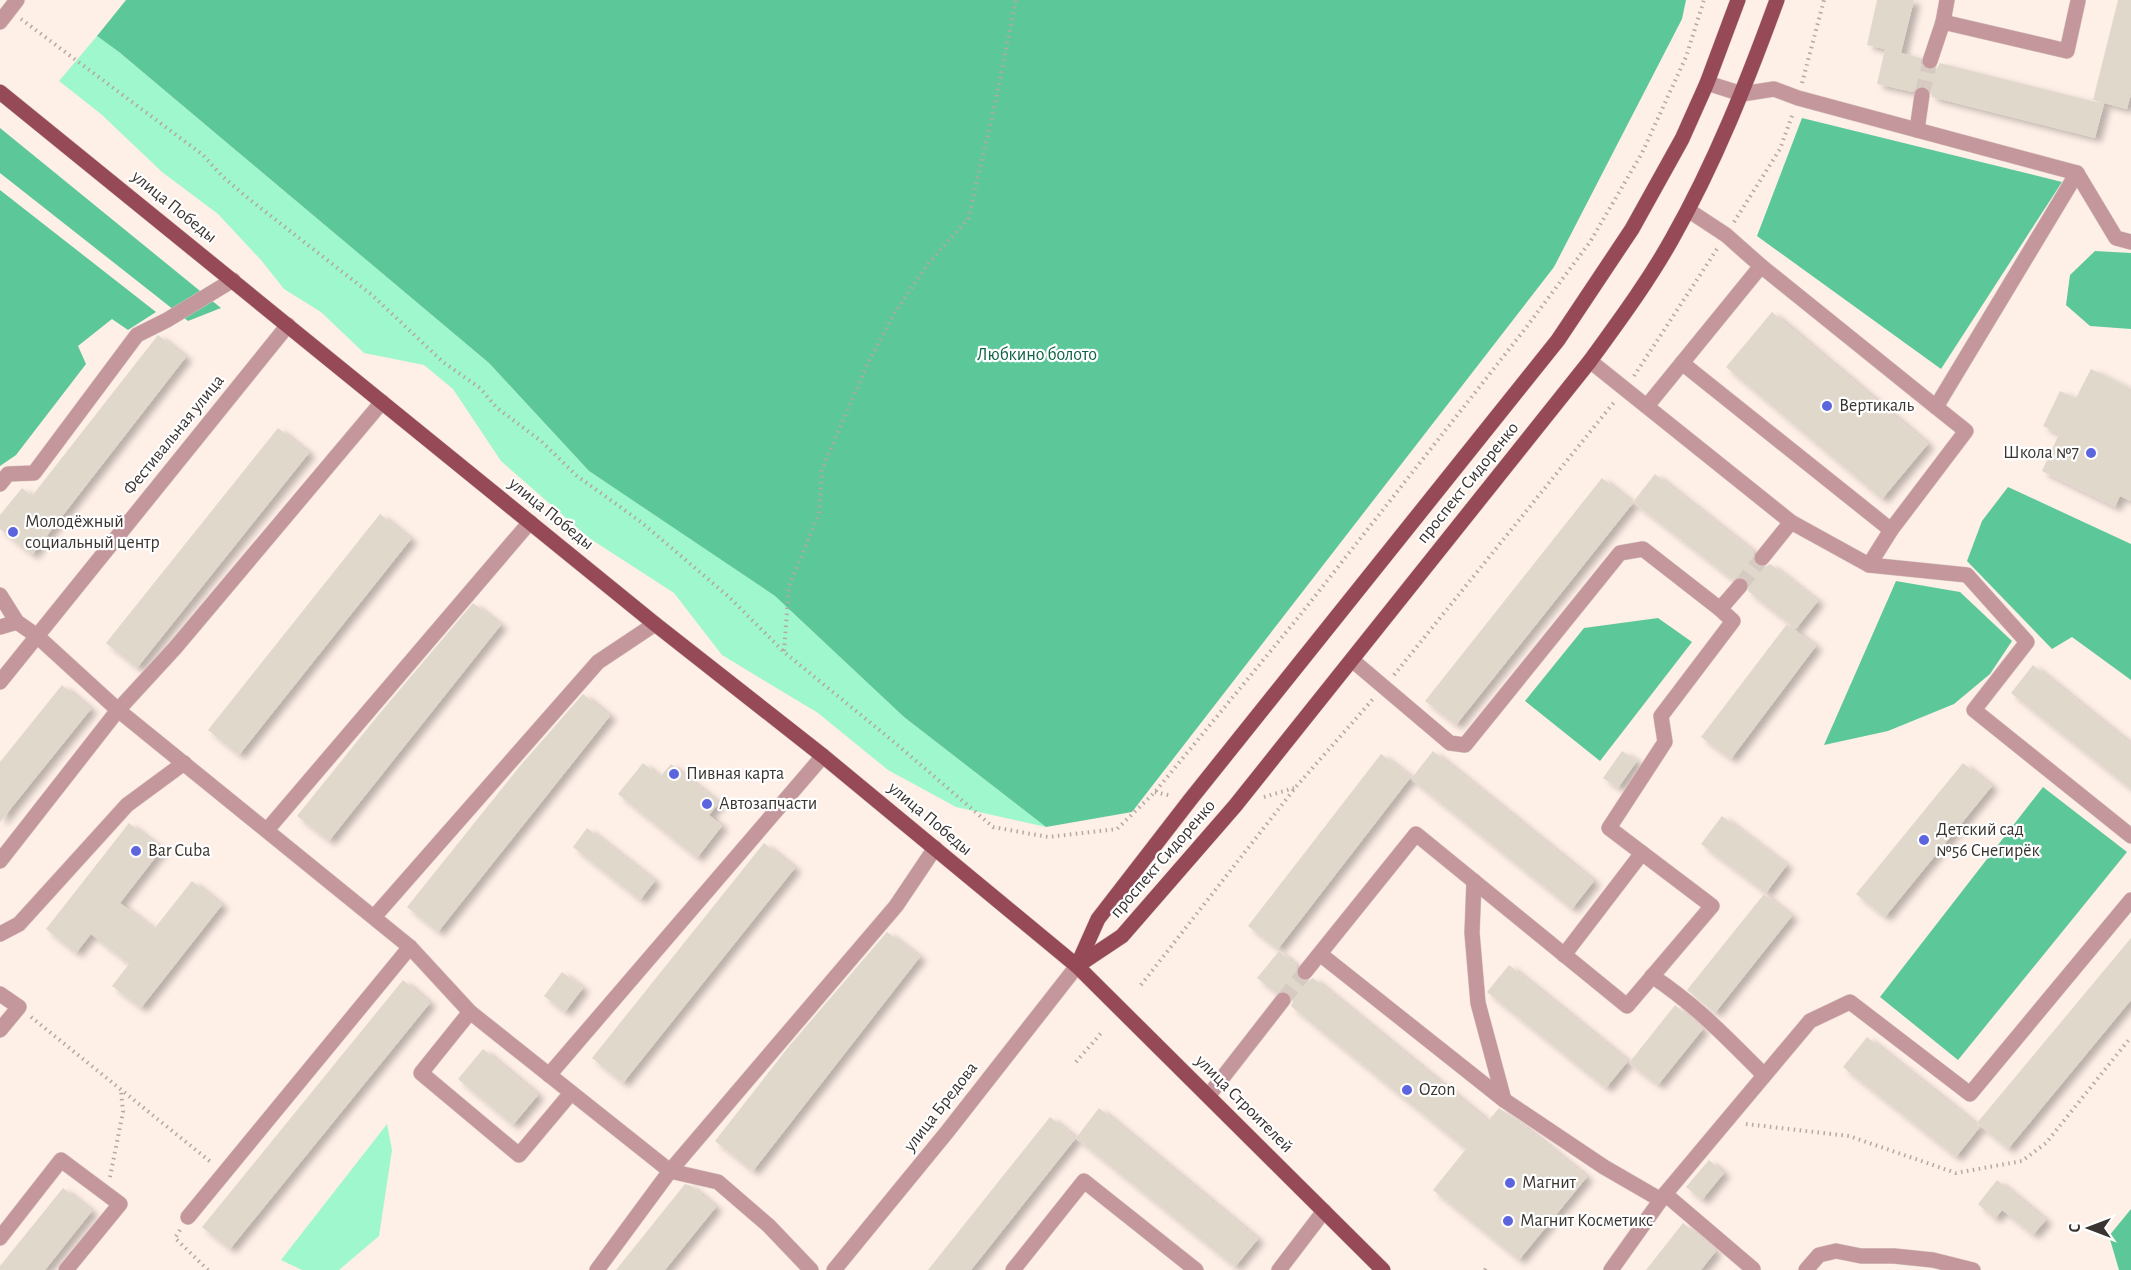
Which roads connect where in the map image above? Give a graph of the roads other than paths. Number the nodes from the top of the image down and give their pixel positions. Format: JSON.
{"nodes":[{"id":1,"x":1738,"y":0,"type":"edge"},
{"id":2,"x":1777,"y":0,"type":"edge"},
{"id":3,"x":1947,"y":0,"type":"edge"},
{"id":4,"x":2078,"y":1,"type":"edge"},
{"id":5,"x":1942,"y":22,"type":"junction"},
{"id":6,"x":1930,"y":61,"type":"tunnel mouth"},
{"id":7,"x":1707,"y":83,"type":"junction"},
{"id":8,"x":0,"y":92,"type":"edge"},
{"id":9,"x":1742,"y":94,"type":"junction"},
{"id":10,"x":1922,"y":94,"type":"tunnel mouth"},
{"id":11,"x":1917,"y":130,"type":"junction"},
{"id":12,"x":2077,"y":173,"type":"junction"},
{"id":13,"x":1688,"y":210,"type":"junction"},
{"id":14,"x":2131,"y":242,"type":"edge"},
{"id":15,"x":1761,"y":266,"type":"junction"},
{"id":16,"x":233,"y":280,"type":"junction"},
{"id":17,"x":288,"y":325,"type":"junction"},
{"id":18,"x":1590,"y":361,"type":"junction"},
{"id":19,"x":1682,"y":363,"type":"junction"},
{"id":20,"x":382,"y":402,"type":"junction"},
{"id":21,"x":1647,"y":406,"type":"junction"},
{"id":22,"x":1936,"y":407,"type":"junction"},
{"id":23,"x":0,"y":484,"type":"edge"},
{"id":24,"x":530,"y":522,"type":"junction"},
{"id":25,"x":1791,"y":522,"type":"junction"},
{"id":26,"x":1891,"y":530,"type":"junction"},
{"id":27,"x":1762,"y":558,"type":"tunnel mouth"},
{"id":28,"x":1869,"y":565,"type":"junction"},
{"id":29,"x":1740,"y":586,"type":"tunnel mouth"},
{"id":30,"x":0,"y":595,"type":"edge"},
{"id":31,"x":1720,"y":609,"type":"junction"},
{"id":32,"x":17,"y":622,"type":"junction"},
{"id":33,"x":655,"y":624,"type":"junction"},
{"id":34,"x":0,"y":627,"type":"edge"},
{"id":35,"x":37,"y":636,"type":"junction"},
{"id":36,"x":1352,"y":660,"type":"junction"},
{"id":37,"x":0,"y":682,"type":"edge"},
{"id":38,"x":118,"y":710,"type":"junction"},
{"id":39,"x":823,"y":756,"type":"junction"},
{"id":40,"x":184,"y":763,"type":"junction"},
{"id":41,"x":267,"y":830,"type":"junction"},
{"id":42,"x":2131,"y":836,"type":"edge"},
{"id":43,"x":935,"y":848,"type":"junction"},
{"id":44,"x":1642,"y":853,"type":"junction"},
{"id":45,"x":0,"y":861,"type":"edge"},
{"id":46,"x":1474,"y":881,"type":"junction"},
{"id":47,"x":2131,"y":900,"type":"edge"},
{"id":48,"x":374,"y":917,"type":"junction"},
{"id":49,"x":0,"y":934,"type":"edge"},
{"id":50,"x":410,"y":947,"type":"junction"},
{"id":51,"x":1320,"y":954,"type":"junction"},
{"id":52,"x":1564,"y":955,"type":"junction"},
{"id":53,"x":1077,"y":966,"type":"junction"},
{"id":54,"x":1305,"y":972,"type":"tunnel mouth"},
{"id":55,"x":1652,"y":976,"type":"junction"},
{"id":56,"x":0,"y":994,"type":"edge"},
{"id":57,"x":1283,"y":1000,"type":"tunnel mouth"},
{"id":58,"x":470,"y":1012,"type":"junction"},
{"id":59,"x":0,"y":1030,"type":"edge"},
{"id":60,"x":549,"y":1075,"type":"junction"},
{"id":61,"x":1764,"y":1075,"type":"junction"},
{"id":62,"x":572,"y":1093,"type":"junction"},
{"id":63,"x":1209,"y":1095,"type":"junction"},
{"id":64,"x":1504,"y":1100,"type":"junction"},
{"id":65,"x":670,"y":1171,"type":"junction"},
{"id":66,"x":1663,"y":1197,"type":"junction"},
{"id":67,"x":1324,"y":1211,"type":"junction"},
{"id":68,"x":188,"y":1217,"type":"road end"},
{"id":69,"x":0,"y":1238,"type":"edge"},
{"id":70,"x":66,"y":1270,"type":"edge"},
{"id":71,"x":597,"y":1270,"type":"edge"},
{"id":72,"x":811,"y":1270,"type":"edge"},
{"id":73,"x":834,"y":1270,"type":"edge"},
{"id":74,"x":1014,"y":1270,"type":"edge"},
{"id":75,"x":1196,"y":1270,"type":"edge"},
{"id":76,"x":1279,"y":1270,"type":"edge"},
{"id":77,"x":1383,"y":1270,"type":"edge"},
{"id":78,"x":1611,"y":1270,"type":"edge"},
{"id":79,"x":1753,"y":1270,"type":"edge"},
{"id":80,"x":1806,"y":1270,"type":"edge"},
{"id":81,"x":1973,"y":1270,"type":"edge"}],
"edges":[{"from":1,"to":7,"type":"main road","name":"проспект Сидоренко"},
{"from":2,"to":9,"type":"main road","name":"проспект Сидоренко"},
{"from":3,"to":5,"type":"street"},
{"from":4,"to":5,"type":"street"},
{"from":5,"to":6,"type":"street"},
{"from":7,"to":9,"type":"street"},
{"from":7,"to":53,"type":"main road","name":"проспект Сидоренко"},
{"from":8,"to":16,"type":"main road","name":"улица Победы"},
{"from":9,"to":11,"type":"street"},
{"from":9,"to":13,"type":"main road","name":"проспект Сидоренко"},
{"from":10,"to":11,"type":"street"},
{"from":11,"to":12,"type":"street"},
{"from":12,"to":14,"type":"street"},
{"from":12,"to":22,"type":"street"},
{"from":13,"to":15,"type":"street"},
{"from":13,"to":18,"type":"main road","name":"проспект Сидоренко"},
{"from":15,"to":19,"type":"street"},
{"from":15,"to":22,"type":"street"},
{"from":16,"to":17,"type":"main road","name":"улица Победы"},
{"from":16,"to":23,"type":"street"},
{"from":17,"to":20,"type":"main road","name":"улица Победы"},
{"from":17,"to":35,"type":"street","name":"Фестивальная улица"},
{"from":18,"to":21,"type":"street"},
{"from":18,"to":36,"type":"main road","name":"проспект Сидоренко"},
{"from":19,"to":21,"type":"street"},
{"from":19,"to":26,"type":"street"},
{"from":20,"to":24,"type":"main road","name":"улица Победы"},
{"from":20,"to":38,"type":"street"},
{"from":21,"to":25,"type":"street"},
{"from":22,"to":26,"type":"street"},
{"from":24,"to":33,"type":"main road","name":"улица Победы"},
{"from":24,"to":41,"type":"street"},
{"from":25,"to":27,"type":"street"},
{"from":25,"to":28,"type":"street"},
{"from":26,"to":28,"type":"street"},
{"from":28,"to":42,"type":"street"},
{"from":29,"to":31,"type":"street"},
{"from":30,"to":32,"type":"street"},
{"from":31,"to":36,"type":"street"},
{"from":31,"to":44,"type":"street"},
{"from":32,"to":34,"type":"street"},
{"from":32,"to":35,"type":"street"},
{"from":33,"to":39,"type":"main road","name":"улица Победы"},
{"from":33,"to":48,"type":"street"},
{"from":35,"to":37,"type":"street","name":"Фестивальная улица"},
{"from":35,"to":38,"type":"street"},
{"from":36,"to":53,"type":"main road","name":"проспект Сидоренко"},
{"from":38,"to":40,"type":"street"},
{"from":38,"to":45,"type":"street"},
{"from":39,"to":43,"type":"main road","name":"улица Победы"},
{"from":39,"to":60,"type":"street"},
{"from":40,"to":41,"type":"street"},
{"from":40,"to":49,"type":"street"},
{"from":41,"to":48,"type":"street"},
{"from":43,"to":53,"type":"main road","name":"улица Победы"},
{"from":43,"to":65,"type":"street"},
{"from":44,"to":52,"type":"street"},
{"from":44,"to":55,"type":"street"},
{"from":46,"to":51,"type":"street"},
{"from":46,"to":52,"type":"street"},
{"from":46,"to":64,"type":"street"},
{"from":47,"to":61,"type":"street"},
{"from":48,"to":50,"type":"street"},
{"from":50,"to":58,"type":"street"},
{"from":50,"to":68,"type":"street"},
{"from":51,"to":54,"type":"street"},
{"from":51,"to":64,"type":"street"},
{"from":52,"to":55,"type":"street"},
{"from":53,"to":63,"type":"main road","name":"улица Строителей"},
{"from":53,"to":73,"type":"street","name":"улица Бредова"},
{"from":55,"to":61,"type":"street"},
{"from":56,"to":59,"type":"street"},
{"from":57,"to":63,"type":"street"},
{"from":58,"to":60,"type":"street"},
{"from":58,"to":62,"type":"street"},
{"from":60,"to":62,"type":"street"},
{"from":61,"to":66,"type":"street"},
{"from":62,"to":65,"type":"street"},
{"from":63,"to":67,"type":"main road","name":"улица Строителей"},
{"from":64,"to":66,"type":"street"},
{"from":65,"to":71,"type":"street"},
{"from":65,"to":72,"type":"street"},
{"from":66,"to":78,"type":"street"},
{"from":66,"to":79,"type":"street"},
{"from":67,"to":76,"type":"street"},
{"from":67,"to":77,"type":"main road","name":"улица Строителей"},
{"from":69,"to":70,"type":"street"},
{"from":74,"to":75,"type":"street"},
{"from":80,"to":81,"type":"street"}]}
